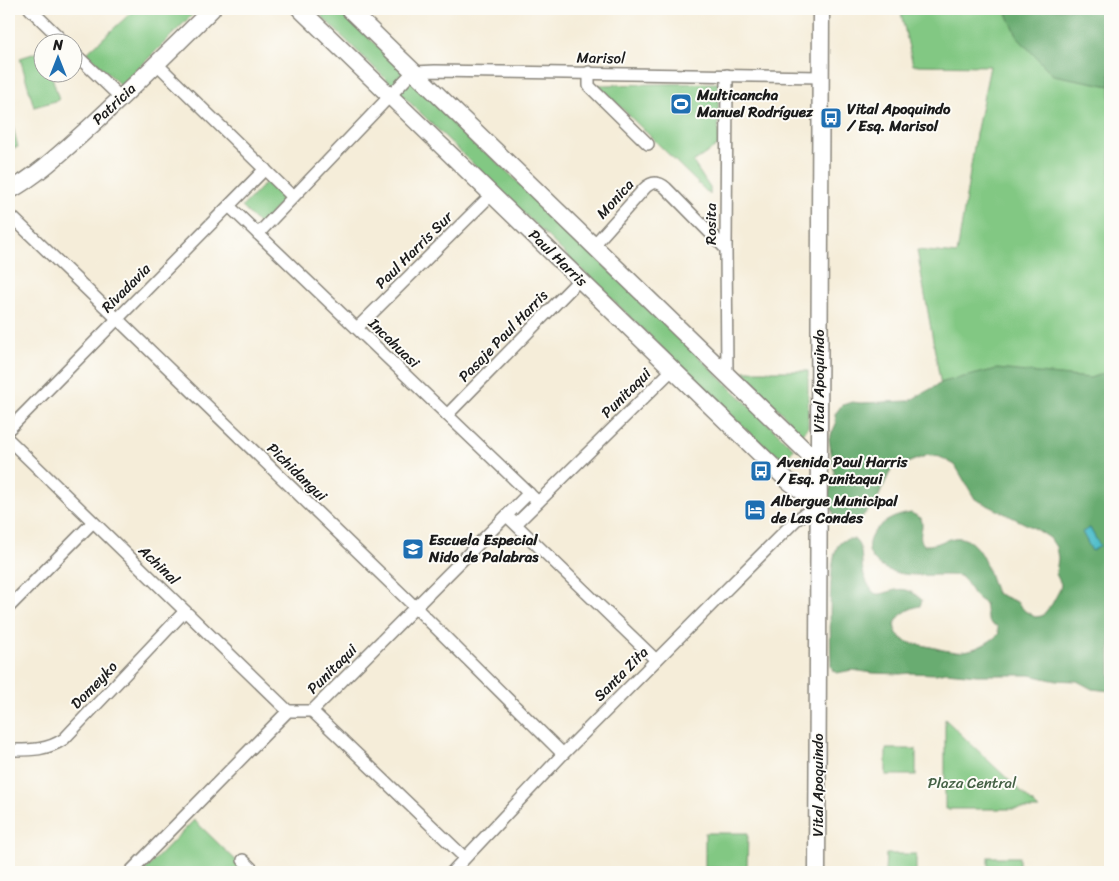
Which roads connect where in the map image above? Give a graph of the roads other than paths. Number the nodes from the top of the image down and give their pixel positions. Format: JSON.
{"nodes":[{"id":1,"x":30,"y":9,"type":"edge"},
{"id":2,"x":212,"y":9,"type":"edge"},
{"id":3,"x":300,"y":9,"type":"edge"},
{"id":4,"x":349,"y":9,"type":"edge"},
{"id":5,"x":821,"y":9,"type":"edge"},
{"id":6,"x":54,"y":32,"type":"edge"},
{"id":7,"x":82,"y":61,"type":"edge"},
{"id":8,"x":157,"y":64,"type":"junction"},
{"id":9,"x":415,"y":72,"type":"junction"},
{"id":10,"x":589,"y":72,"type":"junction"},
{"id":11,"x":727,"y":75,"type":"junction"},
{"id":12,"x":821,"y":77,"type":"junction"},
{"id":13,"x":390,"y":96,"type":"junction"},
{"id":14,"x":121,"y":98,"type":"junction"},
{"id":15,"x":648,"y":144,"type":"dead end"},
{"id":16,"x":265,"y":169,"type":"junction"},
{"id":17,"x":9,"y":191,"type":"edge"},
{"id":18,"x":492,"y":194,"type":"junction"},
{"id":19,"x":294,"y":197,"type":"junction"},
{"id":20,"x":229,"y":206,"type":"junction"},
{"id":21,"x":9,"y":214,"type":"edge"},
{"id":22,"x":258,"y":234,"type":"junction"},
{"id":23,"x":594,"y":245,"type":"junction"},
{"id":24,"x":726,"y":248,"type":"junction"},
{"id":25,"x":580,"y":279,"type":"junction"},
{"id":26,"x":118,"y":318,"type":"junction"},
{"id":27,"x":357,"y":328,"type":"junction"},
{"id":28,"x":673,"y":368,"type":"junction"},
{"id":29,"x":727,"y":374,"type":"junction"},
{"id":30,"x":447,"y":415,"type":"junction"},
{"id":31,"x":10,"y":424,"type":"edge"},
{"id":32,"x":9,"y":440,"type":"edge"},
{"id":33,"x":819,"y":464,"type":"junction"},
{"id":34,"x":529,"y":493,"type":"junction"},
{"id":35,"x":538,"y":502,"type":"junction"},
{"id":36,"x":819,"y":504,"type":"junction"},
{"id":37,"x":507,"y":516,"type":"junction"},
{"id":38,"x":93,"y":522,"type":"junction"},
{"id":39,"x":516,"y":524,"type":"junction"},
{"id":40,"x":9,"y":607,"type":"edge"},
{"id":41,"x":415,"y":607,"type":"junction"},
{"id":42,"x":185,"y":611,"type":"junction"},
{"id":43,"x":656,"y":660,"type":"junction"},
{"id":44,"x":288,"y":711,"type":"junction"},
{"id":45,"x":312,"y":711,"type":"junction"},
{"id":46,"x":9,"y":750,"type":"edge"},
{"id":47,"x":563,"y":754,"type":"junction"},
{"id":48,"x":464,"y":857,"type":"junction"},
{"id":49,"x":243,"y":860,"type":"dead end"},
{"id":50,"x":130,"y":872,"type":"edge"},
{"id":51,"x":255,"y":872,"type":"edge"},
{"id":52,"x":452,"y":872,"type":"edge"},
{"id":53,"x":817,"y":872,"type":"edge"}],
"edges":[{"from":1,"to":6,"type":"street"},
{"from":2,"to":8,"type":"street","name":"Patricia"},
{"from":3,"to":13,"type":"street","name":"Paul Harris"},
{"from":4,"to":9,"type":"street"},
{"from":5,"to":12,"type":"street","name":"Vital Apoquindo"},
{"from":7,"to":14,"type":"street"},
{"from":8,"to":14,"type":"street","name":"Patricia"},
{"from":8,"to":16,"type":"street"},
{"from":9,"to":10,"type":"street","name":"Marisol"},
{"from":9,"to":13,"type":"street"},
{"from":9,"to":23,"type":"street"},
{"from":10,"to":11,"type":"street","name":"Marisol"},
{"from":10,"to":15,"type":"street"},
{"from":11,"to":12,"type":"street","name":"Marisol"},
{"from":11,"to":24,"type":"street","name":"Rosita"},
{"from":12,"to":33,"type":"street","name":"Vital Apoquindo"},
{"from":13,"to":18,"type":"street","name":"Paul Harris"},
{"from":13,"to":19,"type":"street"},
{"from":14,"to":17,"type":"street","name":"Patricia"},
{"from":16,"to":19,"type":"street"},
{"from":16,"to":20,"type":"street","name":"Rivadavia"},
{"from":18,"to":25,"type":"street","name":"Paul Harris"},
{"from":18,"to":27,"type":"street","name":"Paul Harris Sur"},
{"from":19,"to":22,"type":"street"},
{"from":20,"to":22,"type":"street","name":"Incahuasi"},
{"from":20,"to":26,"type":"street","name":"Rivadavia"},
{"from":21,"to":26,"type":"street","name":"Pichidangui"},
{"from":22,"to":27,"type":"street","name":"Incahuasi"},
{"from":23,"to":24,"type":"street","name":"Monica"},
{"from":23,"to":29,"type":"street"},
{"from":24,"to":29,"type":"street","name":"Rosita"},
{"from":25,"to":28,"type":"street","name":"Paul Harris"},
{"from":25,"to":30,"type":"street","name":"Pasaje Paul Harris"},
{"from":26,"to":31,"type":"street","name":"Rivadavia"},
{"from":26,"to":41,"type":"street","name":"Pichidangui"},
{"from":27,"to":30,"type":"street","name":"Incahuasi"},
{"from":28,"to":35,"type":"street","name":"Punitaqui"},
{"from":28,"to":36,"type":"street","name":"Paul Harris"},
{"from":29,"to":33,"type":"street"},
{"from":30,"to":34,"type":"street","name":"Incahuasi"},
{"from":32,"to":38,"type":"street","name":"Achinal"},
{"from":33,"to":36,"type":"street","name":"Vital Apoquindo"},
{"from":34,"to":35,"type":"street","name":"Incahuasi"},
{"from":34,"to":37,"type":"street","name":"Punitaqui"},
{"from":35,"to":39,"type":"street","name":"Punitaqui"},
{"from":36,"to":43,"type":"street","name":"Santa Zita"},
{"from":36,"to":53,"type":"street","name":"Vital Apoquindo"},
{"from":37,"to":39,"type":"street"},
{"from":37,"to":41,"type":"street","name":"Punitaqui"},
{"from":38,"to":40,"type":"street"},
{"from":38,"to":42,"type":"street","name":"Achinal"},
{"from":39,"to":43,"type":"street"},
{"from":41,"to":45,"type":"street","name":"Punitaqui"},
{"from":41,"to":47,"type":"street","name":"Pichidangui"},
{"from":42,"to":44,"type":"street","name":"Achinal"},
{"from":42,"to":46,"type":"street","name":"Domeyko"},
{"from":43,"to":47,"type":"street","name":"Santa Zita"},
{"from":44,"to":45,"type":"street","name":"Punitaqui"},
{"from":44,"to":50,"type":"street"},
{"from":45,"to":48,"type":"street"},
{"from":47,"to":48,"type":"street","name":"Santa Zita"},
{"from":48,"to":52,"type":"street","name":"Santa Zita"},
{"from":49,"to":51,"type":"street"}]}
